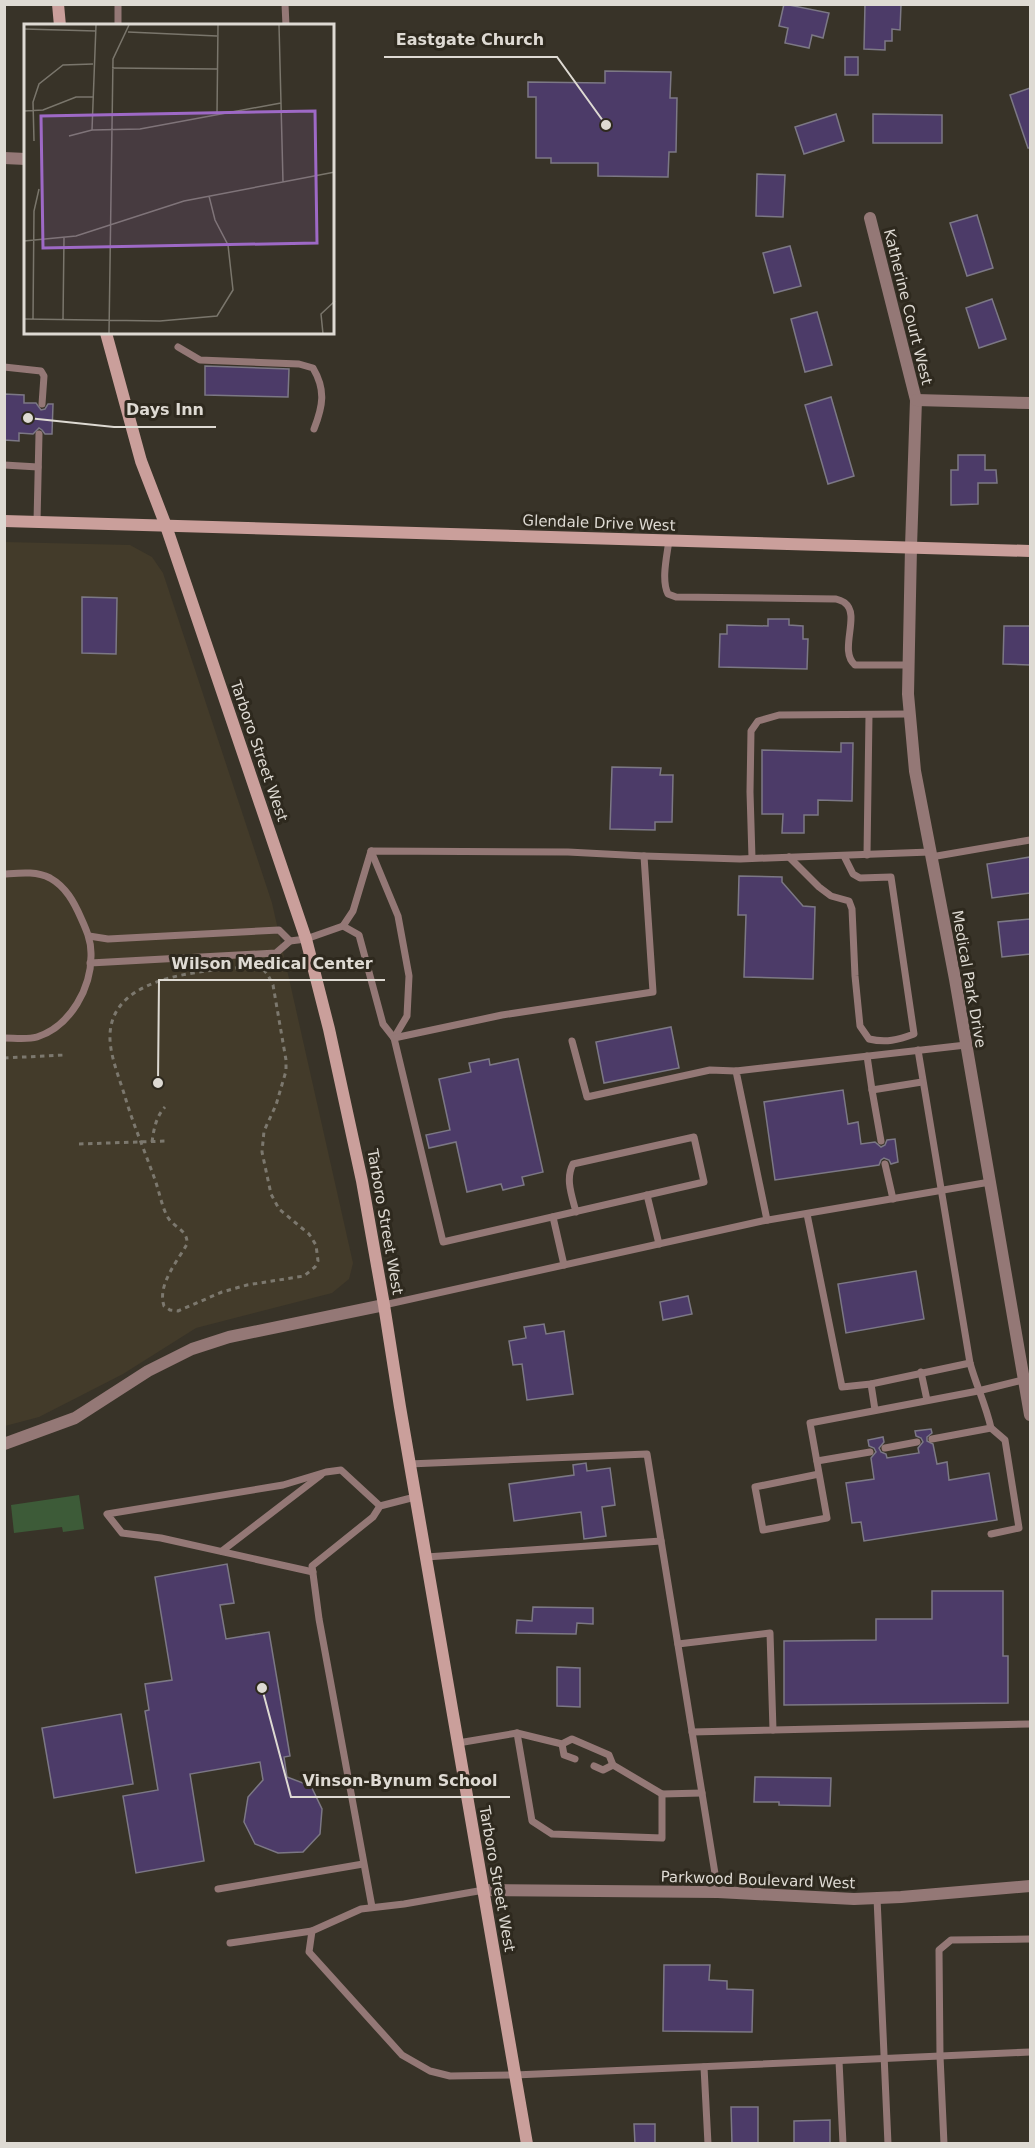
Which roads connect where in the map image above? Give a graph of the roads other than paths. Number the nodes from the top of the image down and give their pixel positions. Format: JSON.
{"nodes":[{"id":1,"x":58,"y":4,"type":"edge"},
{"id":2,"x":118,"y":4,"type":"edge"},
{"id":3,"x":285,"y":4,"type":"edge"},
{"id":4,"x":60,"y":24,"type":"edge"},
{"id":5,"x":118,"y":24,"type":"edge"},
{"id":6,"x":286,"y":24,"type":"edge"},
{"id":7,"x":4,"y":158,"type":"edge"},
{"id":8,"x":24,"y":159,"type":"edge"},
{"id":9,"x":870,"y":218,"type":"dead end"},
{"id":10,"x":106,"y":334,"type":"edge"},
{"id":11,"x":178,"y":347,"type":"dead end"},
{"id":12,"x":4,"y":367,"type":"edge"},
{"id":13,"x":916,"y":400,"type":"junction"},
{"id":14,"x":1030,"y":403,"type":"edge"},
{"id":15,"x":42,"y":404,"type":"dead end"},
{"id":16,"x":314,"y":429,"type":"dead end"},
{"id":17,"x":39,"y":434,"type":"dead end"},
{"id":18,"x":4,"y":465,"type":"edge"},
{"id":19,"x":38,"y":467,"type":"junction"},
{"id":20,"x":4,"y":521,"type":"edge"},
{"id":21,"x":37,"y":522,"type":"junction"},
{"id":22,"x":166,"y":526,"type":"junction"},
{"id":23,"x":669,"y":540,"type":"junction"},
{"id":24,"x":911,"y":547,"type":"junction"},
{"id":25,"x":1030,"y":551,"type":"edge"},
{"id":26,"x":909,"y":665,"type":"junction"},
{"id":27,"x":909,"y":714,"type":"junction"},
{"id":28,"x":869,"y":716,"type":"junction"},
{"id":29,"x":1030,"y":840,"type":"edge"},
{"id":30,"x":371,"y":851,"type":"junction"},
{"id":31,"x":867,"y":855,"type":"junction"},
{"id":32,"x":931,"y":855,"type":"junction"},
{"id":33,"x":644,"y":856,"type":"junction"},
{"id":34,"x":844,"y":856,"type":"junction"},
{"id":35,"x":789,"y":857,"type":"junction"},
{"id":36,"x":752,"y":858,"type":"junction"},
{"id":37,"x":4,"y":874,"type":"edge"},
{"id":38,"x":343,"y":926,"type":"junction"},
{"id":39,"x":89,"y":936,"type":"junction"},
{"id":40,"x":306,"y":939,"type":"junction"},
{"id":41,"x":290,"y":941,"type":"junction"},
{"id":42,"x":90,"y":963,"type":"junction"},
{"id":43,"x":4,"y":1038,"type":"edge"},
{"id":44,"x":394,"y":1038,"type":"junction"},
{"id":45,"x":572,"y":1041,"type":"dead end"},
{"id":46,"x":966,"y":1045,"type":"junction"},
{"id":47,"x":918,"y":1050,"type":"junction"},
{"id":48,"x":867,"y":1056,"type":"junction"},
{"id":49,"x":736,"y":1071,"type":"junction"},
{"id":50,"x":922,"y":1082,"type":"junction"},
{"id":51,"x":872,"y":1090,"type":"junction"},
{"id":52,"x":881,"y":1141,"type":"dead end"},
{"id":53,"x":885,"y":1164,"type":"dead end"},
{"id":54,"x":990,"y":1182,"type":"junction"},
{"id":55,"x":940,"y":1190,"type":"junction"},
{"id":56,"x":647,"y":1195,"type":"junction"},
{"id":57,"x":893,"y":1199,"type":"junction"},
{"id":58,"x":576,"y":1212,"type":"junction"},
{"id":59,"x":807,"y":1214,"type":"junction"},
{"id":60,"x":553,"y":1217,"type":"junction"},
{"id":61,"x":767,"y":1220,"type":"junction"},
{"id":62,"x":659,"y":1244,"type":"junction"},
{"id":63,"x":564,"y":1264,"type":"junction"},
{"id":64,"x":384,"y":1305,"type":"junction"},
{"id":65,"x":970,"y":1363,"type":"junction"},
{"id":66,"x":921,"y":1372,"type":"junction"},
{"id":67,"x":1027,"y":1380,"type":"edge"},
{"id":68,"x":871,"y":1384,"type":"junction"},
{"id":69,"x":978,"y":1391,"type":"junction"},
{"id":70,"x":927,"y":1400,"type":"junction"},
{"id":71,"x":875,"y":1410,"type":"junction"},
{"id":72,"x":1030,"y":1414,"type":"edge"},
{"id":73,"x":991,"y":1428,"type":"junction"},
{"id":74,"x":932,"y":1439,"type":"dead end"},
{"id":75,"x":917,"y":1442,"type":"dead end"},
{"id":76,"x":4,"y":1444,"type":"edge"},
{"id":77,"x":885,"y":1448,"type":"dead end"},
{"id":78,"x":870,"y":1452,"type":"dead end"},
{"id":79,"x":817,"y":1461,"type":"junction"},
{"id":80,"x":410,"y":1464,"type":"junction"},
{"id":81,"x":326,"y":1472,"type":"junction"},
{"id":82,"x":819,"y":1474,"type":"junction"},
{"id":83,"x":415,"y":1497,"type":"junction"},
{"id":84,"x":380,"y":1506,"type":"junction"},
{"id":85,"x":991,"y":1534,"type":"dead end"},
{"id":86,"x":661,"y":1541,"type":"junction"},
{"id":87,"x":222,"y":1551,"type":"junction"},
{"id":88,"x":426,"y":1557,"type":"junction"},
{"id":89,"x":313,"y":1572,"type":"junction"},
{"id":90,"x":678,"y":1644,"type":"junction"},
{"id":91,"x":1030,"y":1724,"type":"edge"},
{"id":92,"x":773,"y":1730,"type":"junction"},
{"id":93,"x":692,"y":1732,"type":"junction"},
{"id":94,"x":517,"y":1733,"type":"junction"},
{"id":95,"x":458,"y":1743,"type":"junction"},
{"id":96,"x":562,"y":1744,"type":"junction"},
{"id":97,"x":575,"y":1759,"type":"dead end"},
{"id":98,"x":614,"y":1765,"type":"junction"},
{"id":99,"x":594,"y":1766,"type":"dead end"},
{"id":100,"x":702,"y":1793,"type":"junction"},
{"id":101,"x":662,"y":1794,"type":"junction"},
{"id":102,"x":363,"y":1864,"type":"junction"},
{"id":103,"x":1030,"y":1886,"type":"edge"},
{"id":104,"x":218,"y":1889,"type":"dead end"},
{"id":105,"x":484,"y":1890,"type":"junction"},
{"id":106,"x":718,"y":1892,"type":"junction"},
{"id":107,"x":877,"y":1898,"type":"junction"},
{"id":108,"x":372,"y":1907,"type":"junction"},
{"id":109,"x":312,"y":1931,"type":"junction"},
{"id":110,"x":1030,"y":1939,"type":"edge"},
{"id":111,"x":230,"y":1943,"type":"dead end"},
{"id":112,"x":1030,"y":2052,"type":"edge"},
{"id":113,"x":940,"y":2056,"type":"junction"},
{"id":114,"x":883,"y":2059,"type":"junction"},
{"id":115,"x":839,"y":2061,"type":"junction"},
{"id":116,"x":704,"y":2067,"type":"junction"},
{"id":117,"x":515,"y":2075,"type":"junction"},
{"id":118,"x":527,"y":2144,"type":"edge"},
{"id":119,"x":708,"y":2144,"type":"edge"},
{"id":120,"x":843,"y":2144,"type":"edge"},
{"id":121,"x":888,"y":2144,"type":"edge"},
{"id":122,"x":944,"y":2144,"type":"edge"}],
"edges":[{"from":1,"to":4,"type":"main road"},
{"from":2,"to":5,"type":"lane"},
{"from":3,"to":6,"type":"lane"},
{"from":7,"to":8,"type":"street"},
{"from":9,"to":13,"type":"street","name":"Katherine Court West"},
{"from":10,"to":22,"type":"main road","name":"Tarboro Street West"},
{"from":11,"to":16,"type":"lane"},
{"from":12,"to":15,"type":"lane"},
{"from":13,"to":14,"type":"street"},
{"from":13,"to":24,"type":"street","name":"Katherine Court West"},
{"from":17,"to":19,"type":"lane"},
{"from":18,"to":19,"type":"lane"},
{"from":19,"to":21,"type":"lane"},
{"from":20,"to":21,"type":"main road","name":"Glendale Drive West"},
{"from":21,"to":22,"type":"main road","name":"Glendale Drive West"},
{"from":22,"to":23,"type":"main road","name":"Glendale Drive West"},
{"from":22,"to":40,"type":"main road","name":"Tarboro Street West"},
{"from":23,"to":24,"type":"main road","name":"Glendale Drive West"},
{"from":23,"to":26,"type":"lane"},
{"from":24,"to":25,"type":"main road","name":"Glendale Drive West"},
{"from":24,"to":26,"type":"street","name":"Medical Park Drive"},
{"from":26,"to":27,"type":"street","name":"Medical Park Drive"},
{"from":27,"to":28,"type":"lane"},
{"from":27,"to":32,"type":"street","name":"Medical Park Drive"},
{"from":28,"to":31,"type":"lane"},
{"from":28,"to":36,"type":"lane"},
{"from":29,"to":32,"type":"lane"},
{"from":30,"to":33,"type":"lane"},
{"from":30,"to":38,"type":"lane"},
{"from":30,"to":44,"type":"lane"},
{"from":31,"to":32,"type":"lane"},
{"from":31,"to":34,"type":"lane"},
{"from":32,"to":46,"type":"street","name":"Medical Park Drive"},
{"from":33,"to":36,"type":"lane"},
{"from":33,"to":44,"type":"lane"},
{"from":34,"to":35,"type":"lane"},
{"from":34,"to":35,"type":"lane"},
{"from":35,"to":36,"type":"lane"},
{"from":37,"to":39,"type":"lane"},
{"from":38,"to":40,"type":"lane"},
{"from":38,"to":44,"type":"lane"},
{"from":39,"to":41,"type":"lane"},
{"from":39,"to":42,"type":"lane"},
{"from":40,"to":41,"type":"lane"},
{"from":40,"to":64,"type":"main road","name":"Tarboro Street West"},
{"from":41,"to":42,"type":"lane"},
{"from":42,"to":43,"type":"lane"},
{"from":44,"to":60,"type":"lane"},
{"from":45,"to":49,"type":"lane"},
{"from":46,"to":47,"type":"lane"},
{"from":46,"to":54,"type":"street","name":"Medical Park Drive"},
{"from":47,"to":48,"type":"lane"},
{"from":47,"to":50,"type":"lane"},
{"from":48,"to":49,"type":"lane"},
{"from":48,"to":51,"type":"lane"},
{"from":49,"to":61,"type":"lane"},
{"from":50,"to":51,"type":"lane"},
{"from":50,"to":55,"type":"lane"},
{"from":51,"to":52,"type":"lane"},
{"from":53,"to":57,"type":"lane"},
{"from":54,"to":55,"type":"lane"},
{"from":54,"to":67,"type":"street","name":"Medical Park Drive"},
{"from":55,"to":57,"type":"lane"},
{"from":55,"to":65,"type":"lane"},
{"from":56,"to":58,"type":"lane"},
{"from":56,"to":58,"type":"lane"},
{"from":56,"to":62,"type":"lane"},
{"from":57,"to":59,"type":"lane"},
{"from":58,"to":60,"type":"lane"},
{"from":59,"to":61,"type":"lane"},
{"from":59,"to":68,"type":"lane"},
{"from":60,"to":63,"type":"lane"},
{"from":61,"to":62,"type":"lane"},
{"from":62,"to":63,"type":"lane"},
{"from":63,"to":64,"type":"lane"},
{"from":64,"to":76,"type":"street"},
{"from":64,"to":80,"type":"main road","name":"Tarboro Street West"},
{"from":65,"to":66,"type":"lane"},
{"from":65,"to":69,"type":"lane"},
{"from":66,"to":68,"type":"lane"},
{"from":66,"to":70,"type":"lane"},
{"from":67,"to":69,"type":"lane"},
{"from":67,"to":72,"type":"street","name":"Medical Park Drive"},
{"from":68,"to":71,"type":"lane"},
{"from":69,"to":70,"type":"lane"},
{"from":69,"to":73,"type":"lane"},
{"from":70,"to":71,"type":"lane"},
{"from":71,"to":79,"type":"lane"},
{"from":73,"to":74,"type":"lane"},
{"from":73,"to":85,"type":"lane"},
{"from":75,"to":77,"type":"lane"},
{"from":78,"to":79,"type":"lane"},
{"from":79,"to":82,"type":"lane"},
{"from":80,"to":83,"type":"main road","name":"Tarboro Street West"},
{"from":80,"to":86,"type":"lane"},
{"from":81,"to":84,"type":"lane"},
{"from":81,"to":87,"type":"lane"},
{"from":81,"to":87,"type":"lane"},
{"from":82,"to":82,"type":"lane"},
{"from":83,"to":84,"type":"lane"},
{"from":83,"to":88,"type":"main road","name":"Tarboro Street West"},
{"from":84,"to":89,"type":"lane"},
{"from":86,"to":88,"type":"lane"},
{"from":86,"to":90,"type":"lane"},
{"from":87,"to":89,"type":"lane"},
{"from":88,"to":95,"type":"main road","name":"Tarboro Street West"},
{"from":89,"to":102,"type":"lane"},
{"from":90,"to":92,"type":"lane"},
{"from":90,"to":93,"type":"lane"},
{"from":91,"to":92,"type":"lane"},
{"from":92,"to":93,"type":"lane"},
{"from":93,"to":100,"type":"lane"},
{"from":94,"to":95,"type":"lane"},
{"from":94,"to":96,"type":"lane"},
{"from":94,"to":101,"type":"lane"},
{"from":95,"to":105,"type":"main road","name":"Tarboro Street West"},
{"from":96,"to":97,"type":"lane"},
{"from":96,"to":98,"type":"lane"},
{"from":98,"to":99,"type":"lane"},
{"from":98,"to":101,"type":"lane"},
{"from":100,"to":101,"type":"lane"},
{"from":100,"to":106,"type":"lane"},
{"from":102,"to":104,"type":"lane"},
{"from":102,"to":108,"type":"lane"},
{"from":103,"to":107,"type":"street","name":"Parkwood Boulevard West"},
{"from":105,"to":106,"type":"street","name":"Parkwood Boulevard West"},
{"from":105,"to":108,"type":"lane"},
{"from":105,"to":117,"type":"main road","name":"Tarboro Street West"},
{"from":106,"to":107,"type":"street","name":"Parkwood Boulevard West"},
{"from":107,"to":114,"type":"lane"},
{"from":108,"to":109,"type":"lane"},
{"from":109,"to":111,"type":"lane"},
{"from":109,"to":117,"type":"lane"},
{"from":110,"to":113,"type":"lane"},
{"from":112,"to":113,"type":"lane"},
{"from":113,"to":114,"type":"lane"},
{"from":113,"to":122,"type":"lane"},
{"from":114,"to":115,"type":"lane"},
{"from":114,"to":121,"type":"lane"},
{"from":115,"to":116,"type":"lane"},
{"from":115,"to":120,"type":"lane"},
{"from":116,"to":117,"type":"lane"},
{"from":116,"to":119,"type":"lane"},
{"from":117,"to":118,"type":"main road","name":"Tarboro Street West"}]}
